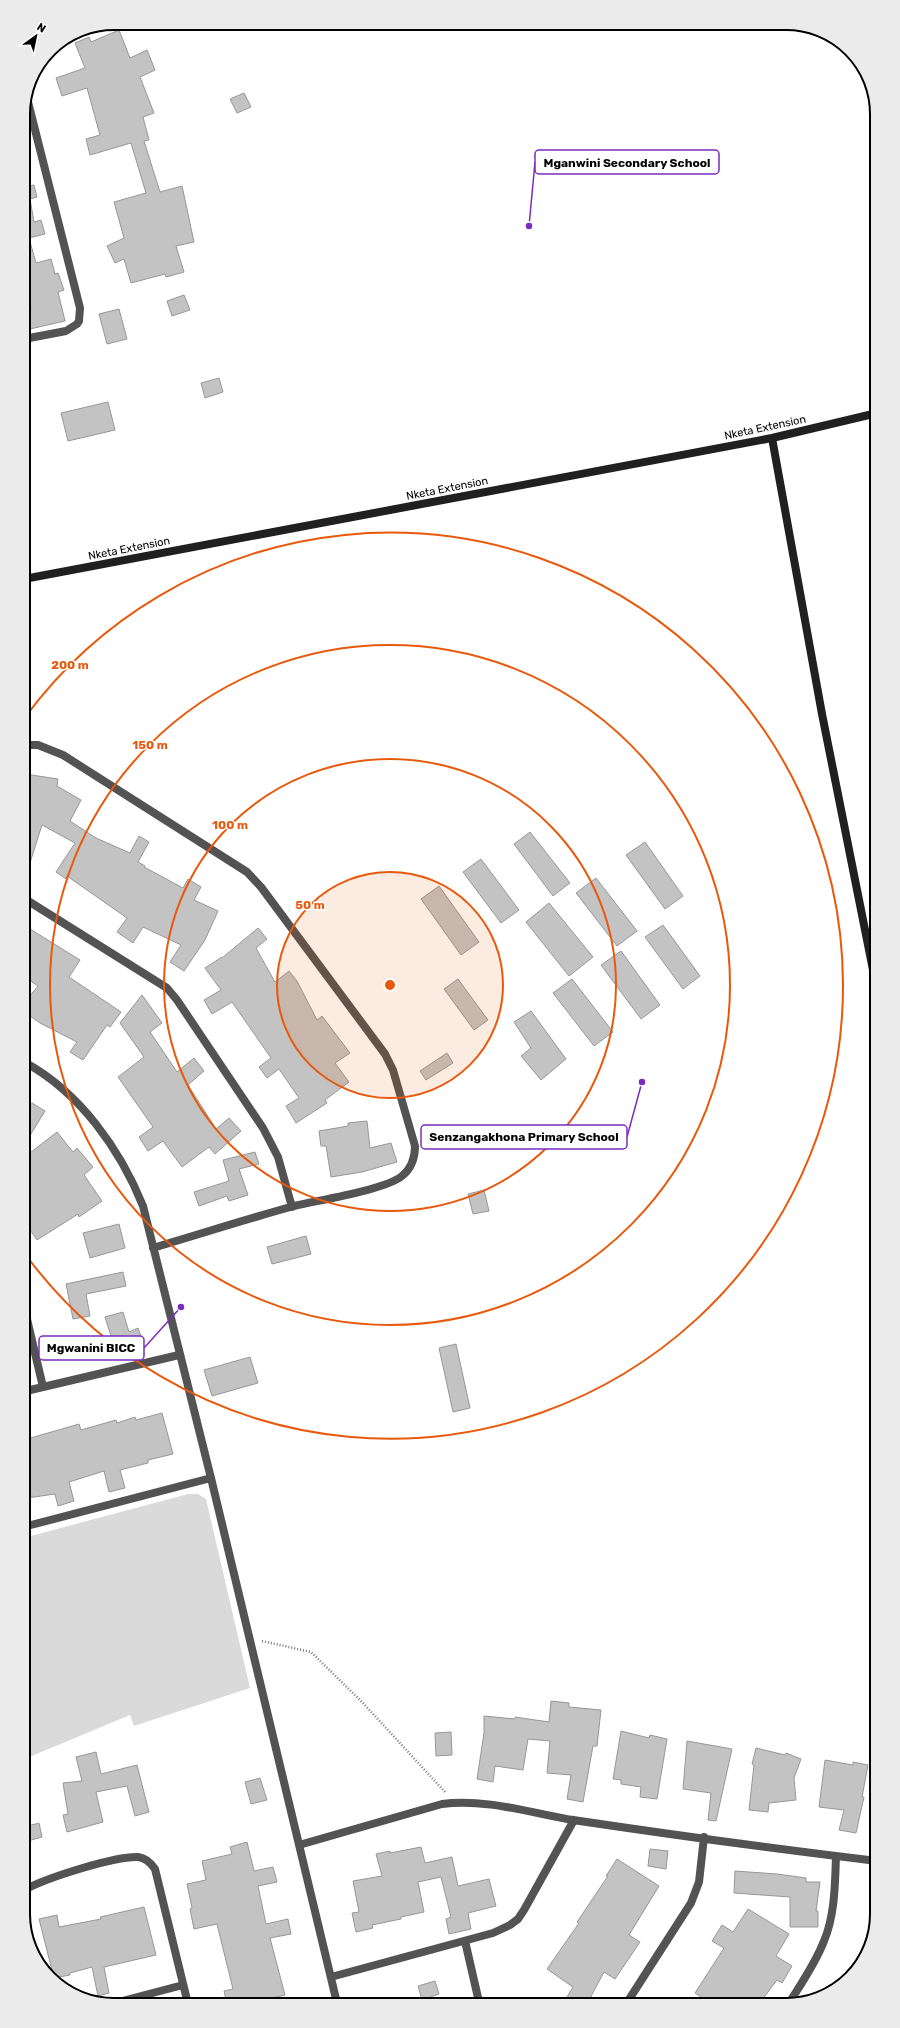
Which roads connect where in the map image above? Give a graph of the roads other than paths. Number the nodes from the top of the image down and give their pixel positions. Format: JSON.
{"nodes":[{"id":1,"x":30,"y":110,"type":"edge"},
{"id":2,"x":30,"y":338,"type":"edge"},
{"id":3,"x":870,"y":415,"type":"edge"},
{"id":4,"x":772,"y":438,"type":"junction"},
{"id":5,"x":30,"y":578,"type":"edge"},
{"id":6,"x":30,"y":745,"type":"edge"},
{"id":7,"x":30,"y":902,"type":"edge"},
{"id":8,"x":870,"y":955,"type":"edge"},
{"id":9,"x":30,"y":1066,"type":"edge"},
{"id":10,"x":292,"y":1207,"type":"junction"},
{"id":11,"x":153,"y":1248,"type":"junction"},
{"id":12,"x":30,"y":1332,"type":"edge"},
{"id":13,"x":179,"y":1355,"type":"junction"},
{"id":14,"x":43,"y":1387,"type":"junction"},
{"id":15,"x":30,"y":1390,"type":"edge"},
{"id":16,"x":211,"y":1478,"type":"junction"},
{"id":17,"x":30,"y":1525,"type":"edge"},
{"id":18,"x":574,"y":1820,"type":"junction"},
{"id":19,"x":704,"y":1837,"type":"junction"},
{"id":20,"x":299,"y":1845,"type":"junction"},
{"id":21,"x":836,"y":1856,"type":"junction"},
{"id":22,"x":870,"y":1860,"type":"edge"},
{"id":23,"x":30,"y":1887,"type":"edge"},
{"id":24,"x":464,"y":1941,"type":"junction"},
{"id":25,"x":331,"y":1977,"type":"junction"},
{"id":26,"x":183,"y":1985,"type":"junction"},
{"id":27,"x":134,"y":1998,"type":"edge"},
{"id":28,"x":186,"y":1998,"type":"edge"},
{"id":29,"x":336,"y":1998,"type":"edge"},
{"id":30,"x":479,"y":1998,"type":"edge"},
{"id":31,"x":630,"y":1998,"type":"edge"},
{"id":32,"x":792,"y":1998,"type":"edge"}],
"edges":[{"from":1,"to":2,"type":"street"},
{"from":3,"to":4,"type":"street","name":"Nketa Extension"},
{"from":4,"to":5,"type":"street","name":"Nketa Extension"},
{"from":4,"to":8,"type":"street"},
{"from":6,"to":10,"type":"street"},
{"from":7,"to":10,"type":"street"},
{"from":9,"to":11,"type":"street"},
{"from":10,"to":11,"type":"street"},
{"from":11,"to":13,"type":"street"},
{"from":12,"to":14,"type":"street"},
{"from":13,"to":14,"type":"street"},
{"from":13,"to":16,"type":"street"},
{"from":14,"to":15,"type":"street"},
{"from":16,"to":17,"type":"street"},
{"from":16,"to":20,"type":"street"},
{"from":18,"to":19,"type":"street"},
{"from":18,"to":20,"type":"street"},
{"from":18,"to":24,"type":"street"},
{"from":19,"to":21,"type":"street"},
{"from":19,"to":31,"type":"street"},
{"from":20,"to":25,"type":"street"},
{"from":21,"to":22,"type":"street"},
{"from":21,"to":32,"type":"street"},
{"from":23,"to":26,"type":"street"},
{"from":24,"to":25,"type":"street"},
{"from":24,"to":30,"type":"street"},
{"from":25,"to":29,"type":"street"},
{"from":26,"to":27,"type":"street"},
{"from":26,"to":28,"type":"street"}]}
